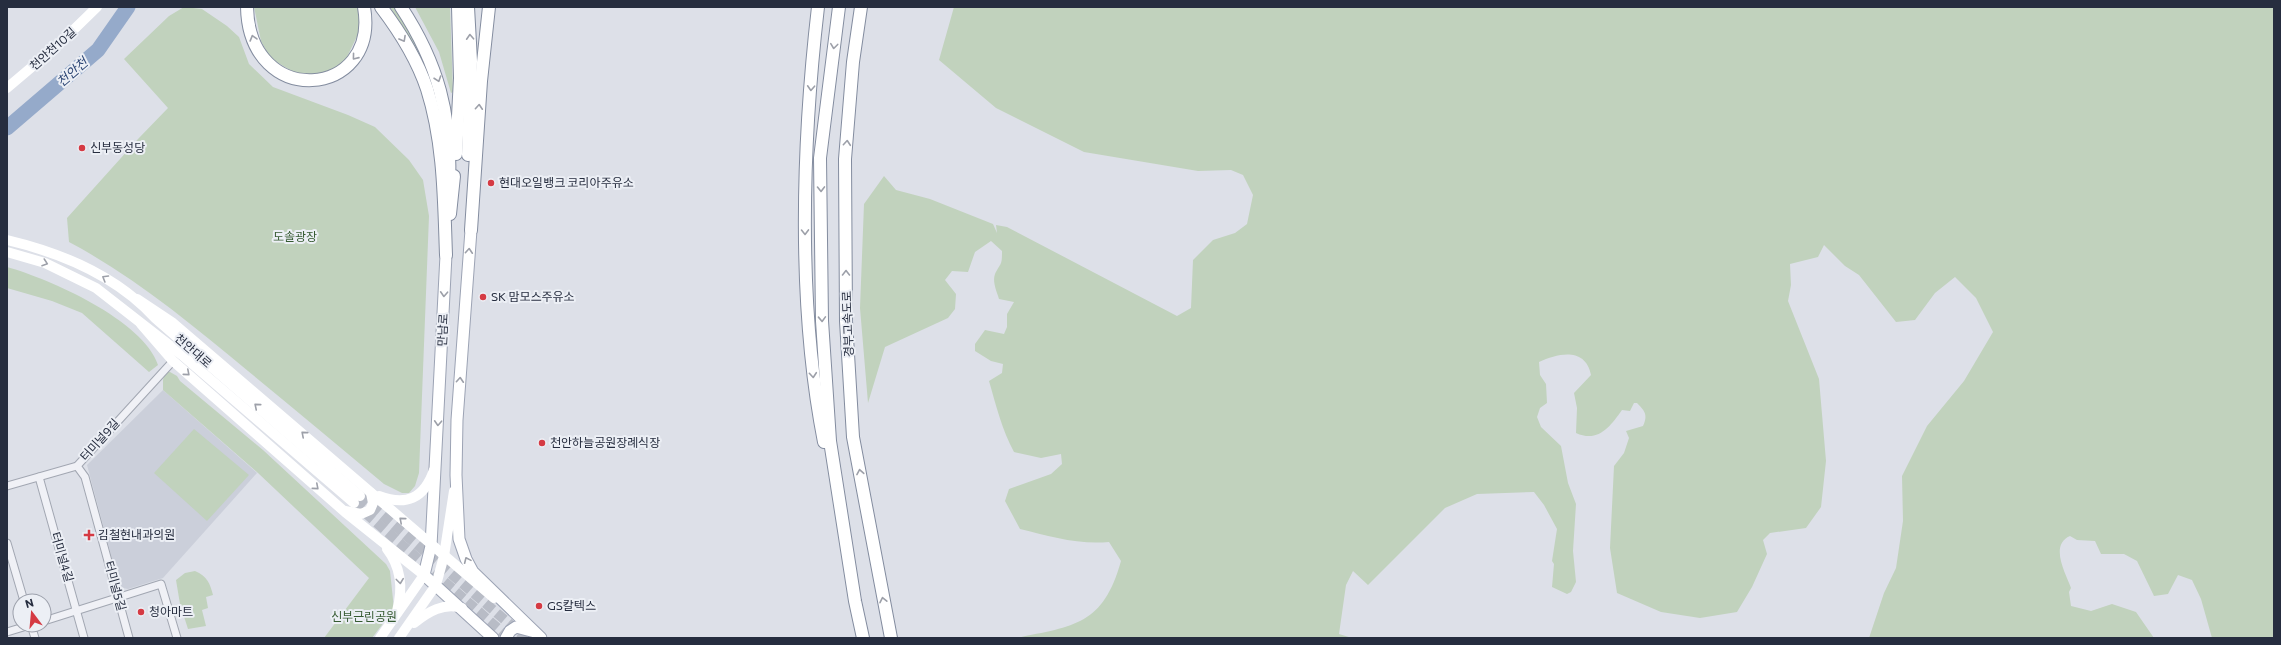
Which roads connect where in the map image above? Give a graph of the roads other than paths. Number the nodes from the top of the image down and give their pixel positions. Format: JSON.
{"nodes":[{"id":1,"x":97,"y":7,"type":"edge"},
{"id":2,"x":247,"y":7,"type":"edge"},
{"id":3,"x":364,"y":7,"type":"edge"},
{"id":4,"x":382,"y":7,"type":"edge"},
{"id":5,"x":401,"y":7,"type":"edge"},
{"id":6,"x":409,"y":7,"type":"edge"},
{"id":7,"x":458,"y":7,"type":"edge"},
{"id":8,"x":468,"y":7,"type":"edge"},
{"id":9,"x":480,"y":7,"type":"edge"},
{"id":10,"x":489,"y":7,"type":"edge"},
{"id":11,"x":818,"y":7,"type":"edge"},
{"id":12,"x":839,"y":7,"type":"edge"},
{"id":13,"x":861,"y":7,"type":"edge"},
{"id":14,"x":429,"y":57,"type":"junction"},
{"id":15,"x":481,"y":81,"type":"junction"},
{"id":16,"x":7,"y":88,"type":"edge"},
{"id":17,"x":471,"y":230,"type":"junction"},
{"id":18,"x":7,"y":240,"type":"edge"},
{"id":19,"x":7,"y":252,"type":"edge"},
{"id":20,"x":446,"y":255,"type":"junction"},
{"id":21,"x":137,"y":299,"type":"junction"},
{"id":22,"x":141,"y":324,"type":"junction"},
{"id":23,"x":173,"y":361,"type":"junction"},
{"id":24,"x":436,"y":464,"type":"junction"},
{"id":25,"x":77,"y":466,"type":"junction"},
{"id":26,"x":456,"y":475,"type":"junction"},
{"id":27,"x":39,"y":477,"type":"junction"},
{"id":28,"x":7,"y":486,"type":"edge"},
{"id":29,"x":371,"y":493,"type":"junction"},
{"id":30,"x":343,"y":510,"type":"junction"},
{"id":31,"x":375,"y":536,"type":"junction"},
{"id":32,"x":7,"y":543,"type":"edge"},
{"id":33,"x":430,"y":546,"type":"junction"},
{"id":34,"x":444,"y":556,"type":"junction"},
{"id":35,"x":424,"y":575,"type":"junction"},
{"id":36,"x":436,"y":585,"type":"junction"},
{"id":37,"x":22,"y":593,"type":"edge"},
{"id":38,"x":118,"y":598,"type":"junction"},
{"id":39,"x":855,"y":601,"type":"junction"},
{"id":40,"x":462,"y":608,"type":"junction"},
{"id":41,"x":77,"y":611,"type":"junction"},
{"id":42,"x":396,"y":617,"type":"junction"},
{"id":43,"x":52,"y":619,"type":"edge"},
{"id":44,"x":521,"y":620,"type":"junction"},
{"id":45,"x":406,"y":629,"type":"junction"},
{"id":46,"x":538,"y":635,"type":"edge"},
{"id":47,"x":84,"y":638,"type":"edge"},
{"id":48,"x":130,"y":638,"type":"edge"},
{"id":49,"x":177,"y":638,"type":"edge"},
{"id":50,"x":380,"y":638,"type":"edge"},
{"id":51,"x":400,"y":638,"type":"edge"},
{"id":52,"x":493,"y":638,"type":"edge"},
{"id":53,"x":506,"y":638,"type":"edge"},
{"id":54,"x":863,"y":638,"type":"edge"},
{"id":55,"x":890,"y":638,"type":"edge"}],
"edges":[{"from":1,"to":16,"type":"main road","name":"천안천10길"},
{"from":3,"to":2,"type":"highway","one_way":true},
{"from":4,"to":20,"type":"highway","one_way":true},
{"from":5,"to":14,"type":"highway"},
{"from":6,"to":14,"type":"highway"},
{"from":7,"to":20,"type":"highway","name":"만남로"},
{"from":17,"to":8,"type":"highway","name":"만남로","one_way":true},
{"from":9,"to":15,"type":"highway"},
{"from":10,"to":15,"type":"highway"},
{"from":11,"to":39,"type":"highway","one_way":true},
{"from":12,"to":39,"type":"highway","name":"경부고속도로","one_way":true},
{"from":55,"to":13,"type":"highway","name":"경부고속도로","one_way":true},
{"from":14,"to":20,"type":"highway","one_way":true},
{"from":17,"to":15,"type":"highway","one_way":true},
{"from":26,"to":17,"type":"main road","name":"만남로","one_way":true},
{"from":21,"to":18,"type":"main road","name":"천안대로","one_way":true},
{"from":19,"to":22,"type":"main road","name":"천안대로","one_way":true},
{"from":20,"to":24,"type":"main road","name":"만남로","one_way":true},
{"from":22,"to":21,"type":"main road","name":"천안대로","one_way":true},
{"from":29,"to":21,"type":"main road","one_way":true},
{"from":22,"to":23,"type":"main road"},
{"from":23,"to":25,"type":"street","name":"터미널9길"},
{"from":23,"to":30,"type":"main road","one_way":true},
{"from":24,"to":29,"type":"main road"},
{"from":24,"to":33,"type":"main road","name":"만남로"},
{"from":25,"to":27,"type":"street","name":"터미널9길"},
{"from":25,"to":38,"type":"street","name":"터미널5길"},
{"from":26,"to":34,"type":"main road","name":"만남로"},
{"from":44,"to":26,"type":"main road","one_way":true},
{"from":27,"to":28,"type":"street","name":"터미널9길"},
{"from":27,"to":41,"type":"street","name":"터미널4길"},
{"from":29,"to":30,"type":"main road"},
{"from":33,"to":29,"type":"main road","one_way":true},
{"from":30,"to":31,"type":"main road"},
{"from":31,"to":35,"type":"main road"},
{"from":31,"to":42,"type":"main road","one_way":true},
{"from":32,"to":37,"type":"street"},
{"from":33,"to":34,"type":"main road"},
{"from":33,"to":35,"type":"main road","name":"만남로"},
{"from":34,"to":36,"type":"main road","name":"만남로"},
{"from":34,"to":44,"type":"main road"},
{"from":35,"to":36,"type":"main road"},
{"from":35,"to":42,"type":"main road","name":"만남로"},
{"from":36,"to":40,"type":"main road"},
{"from":36,"to":45,"type":"main road"},
{"from":38,"to":41,"type":"street"},
{"from":38,"to":48,"type":"street","name":"터미널5길"},
{"from":38,"to":49,"type":"street"},
{"from":39,"to":54,"type":"highway","name":"경부고속도로"},
{"from":40,"to":45,"type":"main road"},
{"from":40,"to":52,"type":"main road"},
{"from":41,"to":43,"type":"street"},
{"from":41,"to":47,"type":"street","name":"터미널4길"},
{"from":42,"to":50,"type":"main road","name":"만남로"},
{"from":44,"to":46,"type":"main road"},
{"from":45,"to":51,"type":"main road"},
{"from":46,"to":53,"type":"main road"}]}
